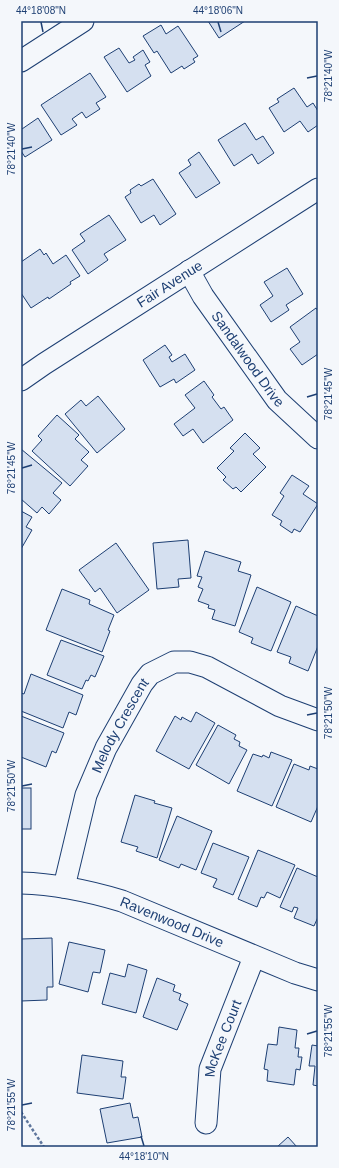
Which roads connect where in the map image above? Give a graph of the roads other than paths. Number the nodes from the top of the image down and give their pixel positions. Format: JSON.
{"nodes":[{"id":1,"x":83,"y":21,"type":"edge"},
{"id":2,"x":21,"y":61,"type":"edge"},
{"id":3,"x":318,"y":188,"type":"edge"},
{"id":4,"x":189,"y":271,"type":"junction"},
{"id":5,"x":21,"y":380,"type":"edge"},
{"id":6,"x":318,"y":438,"type":"edge"},
{"id":7,"x":318,"y":720,"type":"edge"},
{"id":8,"x":21,"y":883,"type":"edge"},
{"id":9,"x":64,"y":887,"type":"junction"},
{"id":10,"x":254,"y":957,"type":"junction"},
{"id":11,"x":318,"y":980,"type":"edge"},
{"id":12,"x":206,"y":1123,"type":"dead end"}],
"edges":[{"from":1,"to":2,"type":"street"},
{"from":3,"to":4,"type":"street","name":"Fair Avenue"},
{"from":4,"to":5,"type":"street","name":"Fair Avenue"},
{"from":4,"to":6,"type":"street","name":"Sandalwood Drive"},
{"from":7,"to":9,"type":"street","name":"Melody Crescent"},
{"from":8,"to":9,"type":"street","name":"Ravenwood Drive"},
{"from":9,"to":10,"type":"street","name":"Ravenwood Drive"},
{"from":10,"to":11,"type":"street","name":"Ravenwood Drive"},
{"from":10,"to":12,"type":"street","name":"McKee Court"}]}
